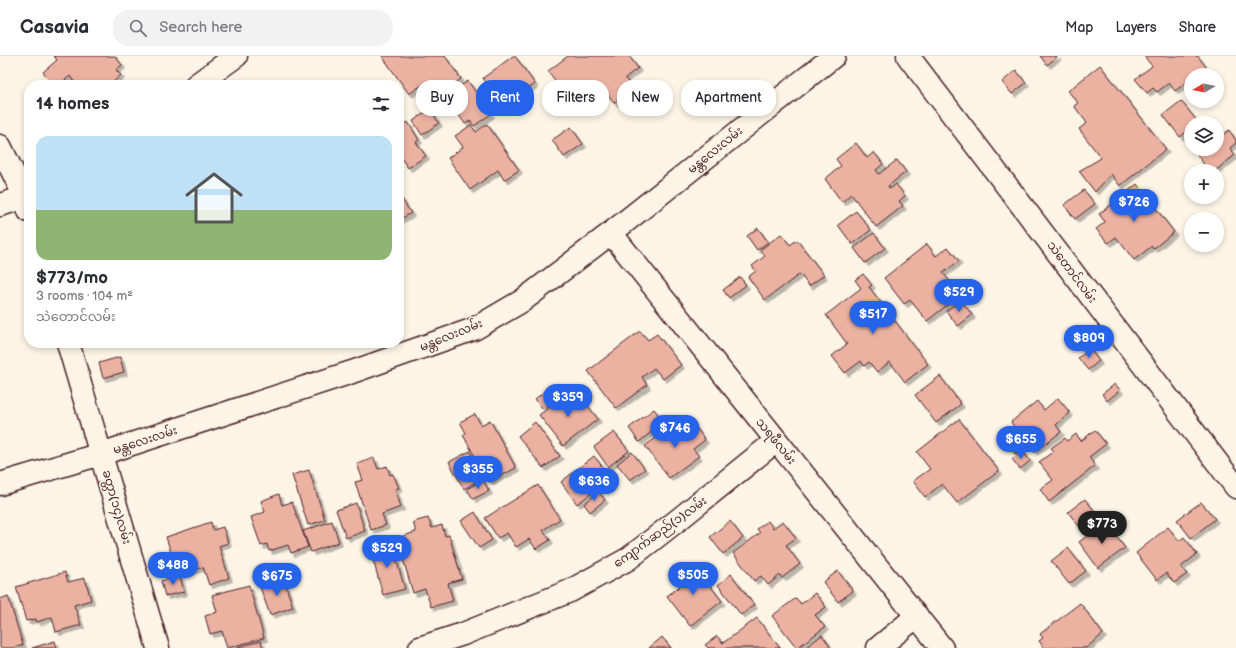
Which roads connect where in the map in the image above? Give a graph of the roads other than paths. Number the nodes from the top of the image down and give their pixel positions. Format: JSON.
{"nodes":[{"id":1,"x":236,"y":56,"type":"edge"},
{"id":2,"x":834,"y":56,"type":"edge"},
{"id":3,"x":908,"y":56,"type":"edge"},
{"id":4,"x":203,"y":80,"type":"edge"},
{"id":5,"x":0,"y":146,"type":"edge"},
{"id":6,"x":24,"y":193,"type":"edge"},
{"id":7,"x":24,"y":202,"type":"edge"},
{"id":8,"x":0,"y":205,"type":"edge"},
{"id":9,"x":611,"y":233,"type":"junction"},
{"id":10,"x":69,"y":348,"type":"edge"},
{"id":11,"x":776,"y":441,"type":"junction"},
{"id":12,"x":101,"y":454,"type":"junction"},
{"id":13,"x":0,"y":484,"type":"edge"},
{"id":14,"x":1236,"y":487,"type":"edge"},
{"id":15,"x":917,"y":616,"type":"junction"},
{"id":16,"x":158,"y":648,"type":"edge"},
{"id":17,"x":420,"y":648,"type":"edge"},
{"id":18,"x":878,"y":648,"type":"edge"},
{"id":19,"x":942,"y":648,"type":"edge"}],
"edges":[{"from":1,"to":4,"type":"street"},
{"from":2,"to":9,"type":"street","name":"မန္တလေးလမ်း"},
{"from":3,"to":14,"type":"street","name":"သဲတောင်လမ်း"},
{"from":5,"to":6,"type":"street"},
{"from":7,"to":8,"type":"street"},
{"from":9,"to":11,"type":"street","name":"သရဖီလမ်း"},
{"from":9,"to":12,"type":"street","name":"မန္တလေးလမ်း"},
{"from":10,"to":12,"type":"street","name":"ခတ္တာ(၁၄)လမ်း"},
{"from":11,"to":15,"type":"street","name":"သရဖီလမ်း"},
{"from":11,"to":17,"type":"street","name":"ကျောက်ဆည်(၁)လမ်း"},
{"from":12,"to":13,"type":"street","name":"မန္တလေးလမ်း"},
{"from":12,"to":16,"type":"street","name":"ခတ္တာ(၁၄)လမ်း"},
{"from":15,"to":18,"type":"street"},
{"from":15,"to":19,"type":"street","name":"သရဖီလမ်း"}]}
